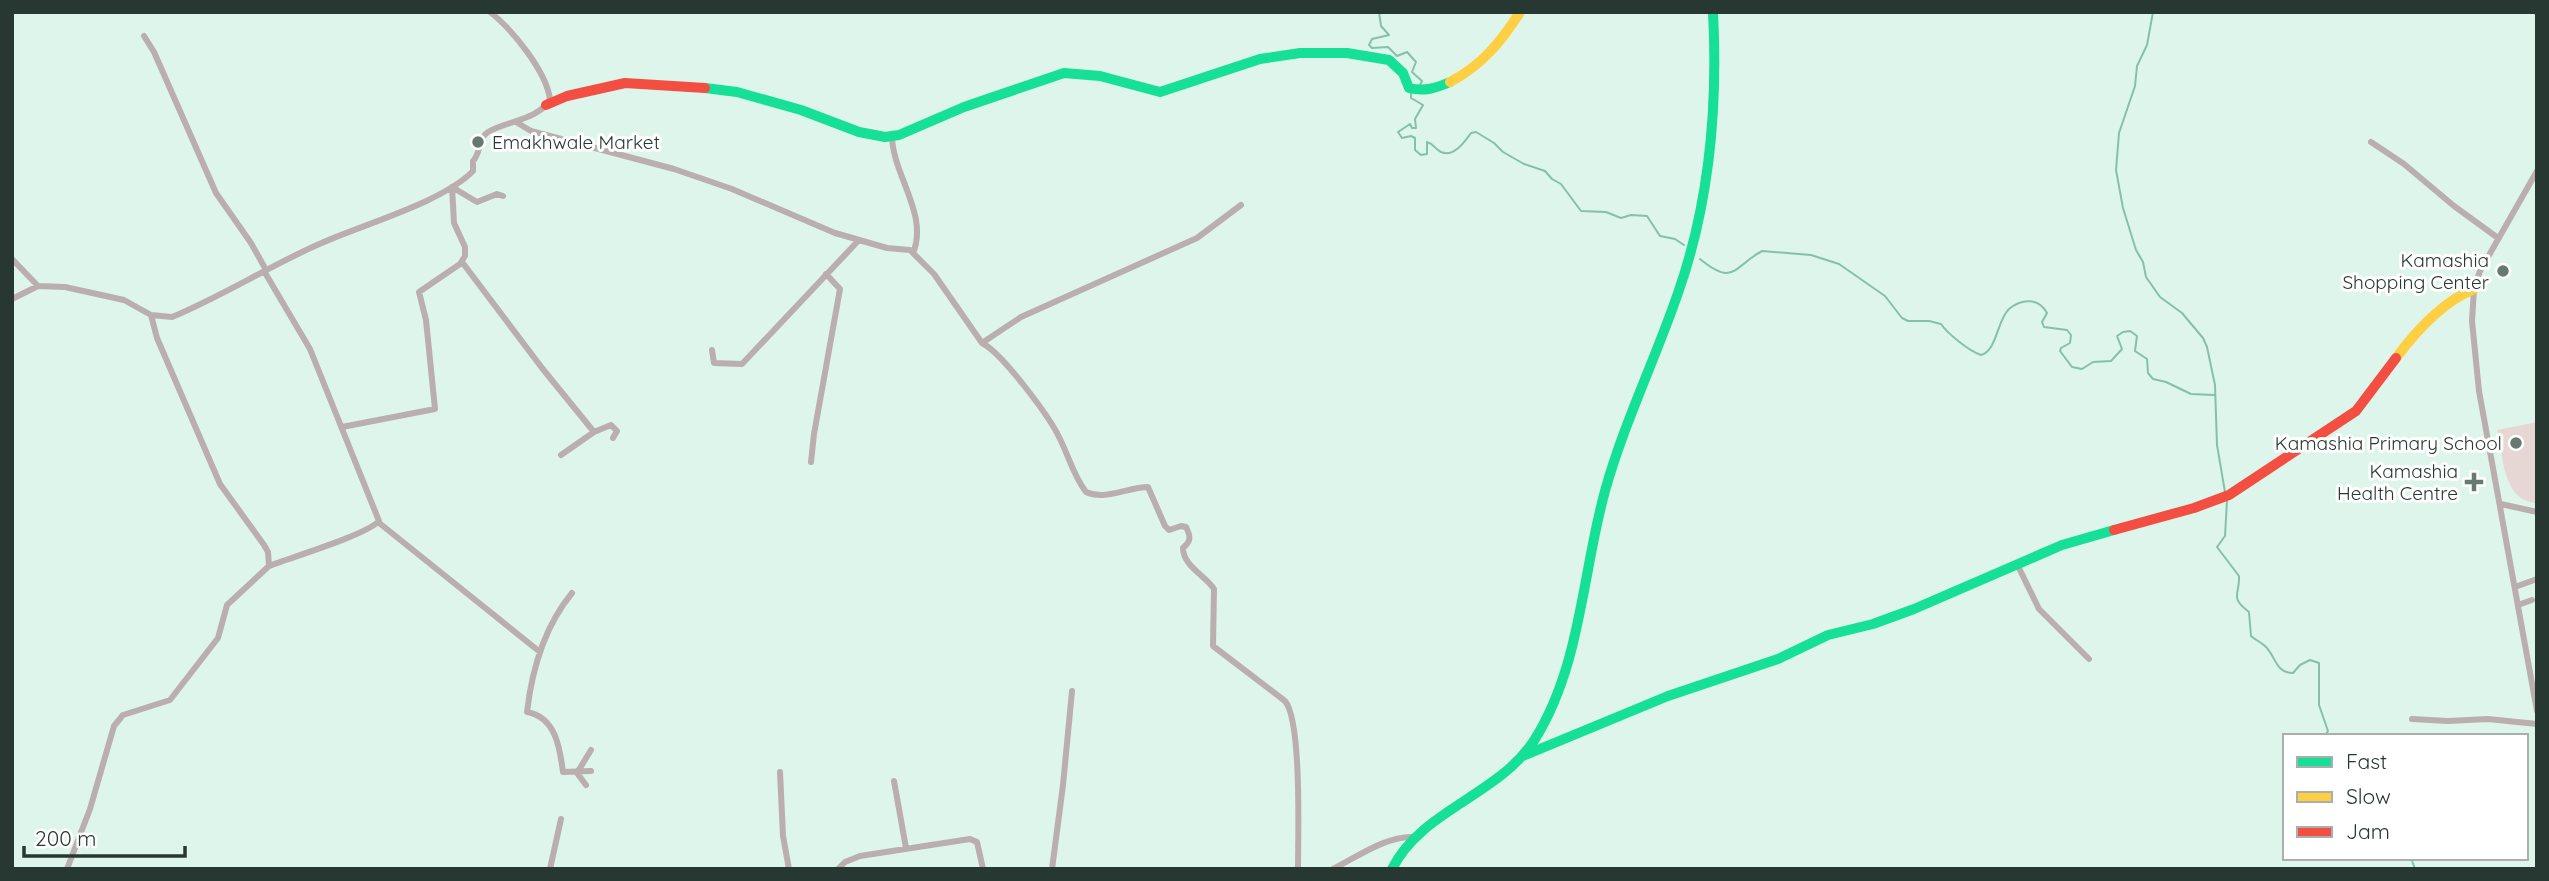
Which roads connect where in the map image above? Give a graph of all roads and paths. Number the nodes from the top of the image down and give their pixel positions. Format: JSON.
{"nodes":[{"id":1,"x":490,"y":12,"type":"edge"},
{"id":2,"x":1520,"y":12,"type":"edge"},
{"id":3,"x":1713,"y":12,"type":"edge"},
{"id":4,"x":145,"y":36,"type":"dead end"},
{"id":5,"x":546,"y":105,"type":"junction"},
{"id":6,"x":516,"y":122,"type":"junction"},
{"id":7,"x":892,"y":137,"type":"junction"},
{"id":8,"x":2371,"y":142,"type":"dead end"},
{"id":9,"x":2537,"y":171,"type":"edge"},
{"id":10,"x":452,"y":187,"type":"junction"},
{"id":11,"x":503,"y":195,"type":"dead end"},
{"id":12,"x":1241,"y":205,"type":"dead end"},
{"id":13,"x":2498,"y":238,"type":"junction"},
{"id":14,"x":859,"y":240,"type":"junction"},
{"id":15,"x":913,"y":253,"type":"junction"},
{"id":16,"x":12,"y":259,"type":"edge"},
{"id":17,"x":463,"y":262,"type":"junction"},
{"id":18,"x":265,"y":270,"type":"junction"},
{"id":19,"x":826,"y":274,"type":"junction"},
{"id":20,"x":38,"y":286,"type":"junction"},
{"id":21,"x":2474,"y":289,"type":"junction"},
{"id":22,"x":12,"y":299,"type":"edge"},
{"id":23,"x":151,"y":315,"type":"junction"},
{"id":24,"x":982,"y":343,"type":"junction"},
{"id":25,"x":712,"y":350,"type":"dead end"},
{"id":26,"x":342,"y":427,"type":"junction"},
{"id":27,"x":594,"y":432,"type":"junction"},
{"id":28,"x":613,"y":438,"type":"dead end"},
{"id":29,"x":561,"y":456,"type":"dead end"},
{"id":30,"x":811,"y":462,"type":"dead end"},
{"id":31,"x":2501,"y":504,"type":"junction"},
{"id":32,"x":2537,"y":512,"type":"edge"},
{"id":33,"x":378,"y":522,"type":"junction"},
{"id":34,"x":2017,"y":564,"type":"junction"},
{"id":35,"x":269,"y":566,"type":"junction"},
{"id":36,"x":2537,"y":579,"type":"edge"},
{"id":37,"x":2515,"y":587,"type":"junction"},
{"id":38,"x":572,"y":593,"type":"dead end"},
{"id":39,"x":2532,"y":600,"type":"dead end"},
{"id":40,"x":2518,"y":606,"type":"junction"},
{"id":41,"x":540,"y":652,"type":"junction"},
{"id":42,"x":2089,"y":659,"type":"dead end"},
{"id":43,"x":1072,"y":691,"type":"dead end"},
{"id":44,"x":2537,"y":711,"type":"edge"},
{"id":45,"x":2412,"y":719,"type":"dead end"},
{"id":46,"x":2537,"y":724,"type":"edge"},
{"id":47,"x":591,"y":750,"type":"dead end"},
{"id":48,"x":1523,"y":755,"type":"junction"},
{"id":49,"x":591,"y":771,"type":"dead end"},
{"id":50,"x":779,"y":772,"type":"dead end"},
{"id":51,"x":577,"y":773,"type":"junction"},
{"id":52,"x":894,"y":781,"type":"dead end"},
{"id":53,"x":586,"y":785,"type":"dead end"},
{"id":54,"x":561,"y":819,"type":"dead end"},
{"id":55,"x":1413,"y":837,"type":"junction"},
{"id":56,"x":906,"y":848,"type":"junction"},
{"id":57,"x":67,"y":869,"type":"edge"},
{"id":58,"x":551,"y":869,"type":"edge"},
{"id":59,"x":789,"y":869,"type":"edge"},
{"id":60,"x":838,"y":869,"type":"edge"},
{"id":61,"x":983,"y":869,"type":"edge"},
{"id":62,"x":1052,"y":869,"type":"edge"},
{"id":63,"x":1298,"y":869,"type":"edge"},
{"id":64,"x":1333,"y":869,"type":"edge"},
{"id":65,"x":1392,"y":869,"type":"edge"}],
"edges":[{"from":1,"to":5,"type":"street"},
{"from":2,"to":7,"type":"street"},
{"from":3,"to":48,"type":"street"},
{"from":4,"to":18,"type":"street"},
{"from":5,"to":6,"type":"street"},
{"from":5,"to":7,"type":"street"},
{"from":6,"to":10,"type":"street"},
{"from":6,"to":14,"type":"street"},
{"from":7,"to":15,"type":"street"},
{"from":8,"to":13,"type":"street"},
{"from":9,"to":13,"type":"street"},
{"from":10,"to":11,"type":"street"},
{"from":10,"to":17,"type":"street"},
{"from":10,"to":18,"type":"street"},
{"from":12,"to":24,"type":"street"},
{"from":13,"to":21,"type":"street"},
{"from":14,"to":15,"type":"street"},
{"from":14,"to":19,"type":"street"},
{"from":15,"to":24,"type":"street"},
{"from":16,"to":20,"type":"street"},
{"from":17,"to":26,"type":"street"},
{"from":17,"to":27,"type":"street"},
{"from":18,"to":23,"type":"street"},
{"from":18,"to":26,"type":"street"},
{"from":19,"to":25,"type":"street"},
{"from":19,"to":30,"type":"street"},
{"from":20,"to":22,"type":"street"},
{"from":20,"to":23,"type":"street"},
{"from":21,"to":31,"type":"street"},
{"from":21,"to":34,"type":"street"},
{"from":23,"to":35,"type":"street"},
{"from":24,"to":63,"type":"street"},
{"from":26,"to":33,"type":"street"},
{"from":27,"to":28,"type":"street"},
{"from":27,"to":29,"type":"street"},
{"from":31,"to":32,"type":"street"},
{"from":31,"to":37,"type":"street"},
{"from":33,"to":35,"type":"street"},
{"from":33,"to":41,"type":"street"},
{"from":34,"to":42,"type":"street"},
{"from":34,"to":48,"type":"street"},
{"from":35,"to":57,"type":"street"},
{"from":36,"to":37,"type":"street"},
{"from":37,"to":40,"type":"street"},
{"from":38,"to":41,"type":"street"},
{"from":39,"to":40,"type":"street"},
{"from":40,"to":44,"type":"street"},
{"from":41,"to":51,"type":"street"},
{"from":43,"to":62,"type":"street"},
{"from":45,"to":46,"type":"street"},
{"from":47,"to":51,"type":"street"},
{"from":48,"to":55,"type":"street"},
{"from":49,"to":51,"type":"street"},
{"from":50,"to":59,"type":"street"},
{"from":51,"to":53,"type":"street"},
{"from":52,"to":56,"type":"street"},
{"from":54,"to":58,"type":"street"},
{"from":55,"to":64,"type":"street"},
{"from":55,"to":65,"type":"street"},
{"from":56,"to":60,"type":"street"},
{"from":56,"to":61,"type":"street"}]}
